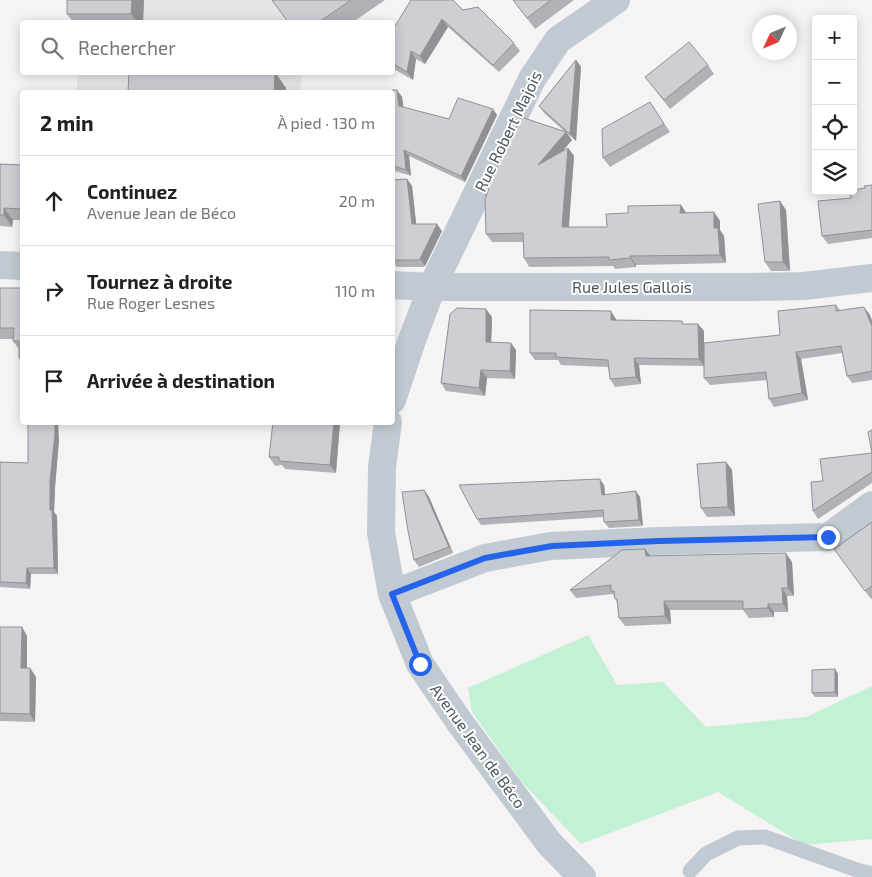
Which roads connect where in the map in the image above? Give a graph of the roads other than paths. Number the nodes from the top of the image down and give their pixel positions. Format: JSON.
{"nodes":[{"id":1,"x":616,"y":0,"type":"edge"},
{"id":2,"x":0,"y":265,"type":"edge"},
{"id":3,"x":20,"y":266,"type":"edge"},
{"id":4,"x":872,"y":278,"type":"edge"},
{"id":5,"x":395,"y":286,"type":"edge"},
{"id":6,"x":432,"y":288,"type":"junction"},
{"id":7,"x":395,"y":391,"type":"edge"},
{"id":8,"x":388,"y":425,"type":"edge"},
{"id":9,"x":872,"y":504,"type":"edge"},
{"id":10,"x":392,"y":594,"type":"junction"},
{"id":11,"x":690,"y":871,"type":"dead end"},
{"id":12,"x":872,"y":874,"type":"edge"},
{"id":13,"x":582,"y":877,"type":"edge"}],
"edges":[{"from":1,"to":6,"type":"street","name":"Rue Robert Majois"},
{"from":2,"to":3,"type":"street"},
{"from":4,"to":6,"type":"street","name":"Rue Jules Gallois"},
{"from":5,"to":6,"type":"street","name":"Rue Jules Gallois"},
{"from":6,"to":7,"type":"street"},
{"from":8,"to":10,"type":"street","name":"Avenue Jean de Béco"},
{"from":9,"to":10,"type":"street"},
{"from":10,"to":13,"type":"street","name":"Avenue Jean de Béco"},
{"from":11,"to":12,"type":"lane"}]}
